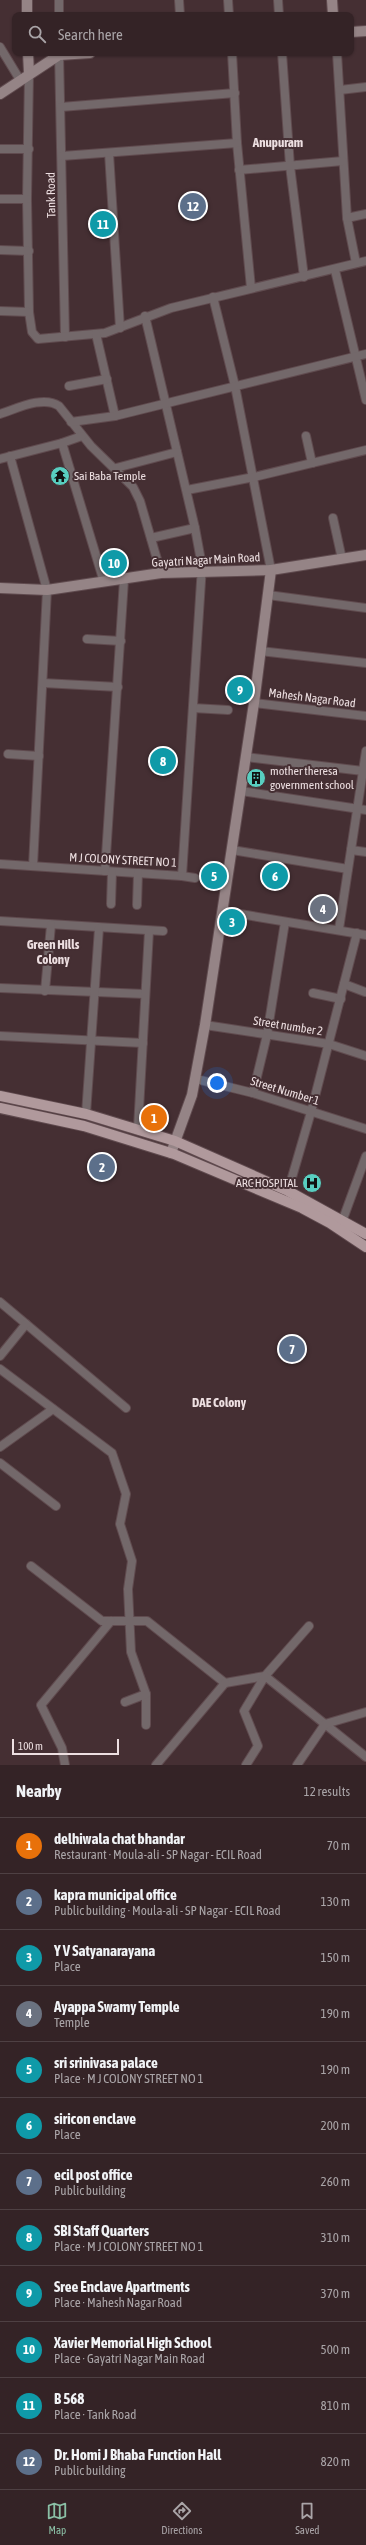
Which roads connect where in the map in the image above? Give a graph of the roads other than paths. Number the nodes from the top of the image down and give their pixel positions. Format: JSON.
{"nodes":[{"id":1,"x":27,"y":0,"type":"edge"},
{"id":2,"x":58,"y":0,"type":"edge"},
{"id":3,"x":65,"y":0,"type":"edge"},
{"id":4,"x":179,"y":0,"type":"edge"},
{"id":5,"x":228,"y":0,"type":"edge"},
{"id":6,"x":278,"y":0,"type":"edge"},
{"id":7,"x":332,"y":0,"type":"edge"},
{"id":8,"x":27,"y":12,"type":"edge"},
{"id":9,"x":59,"y":12,"type":"edge"},
{"id":10,"x":180,"y":12,"type":"edge"},
{"id":11,"x":229,"y":12,"type":"edge"},
{"id":12,"x":279,"y":12,"type":"edge"},
{"id":13,"x":333,"y":12,"type":"edge"},
{"id":14,"x":366,"y":31,"type":"edge"},
{"id":15,"x":354,"y":32,"type":"edge"},
{"id":16,"x":0,"y":47,"type":"edge"},
{"id":17,"x":28,"y":56,"type":"edge"},
{"id":18,"x":56,"y":56,"type":"edge"},
{"id":19,"x":59,"y":56,"type":"edge"},
{"id":20,"x":232,"y":56,"type":"edge"},
{"id":21,"x":282,"y":56,"type":"edge"},
{"id":22,"x":336,"y":56,"type":"edge"},
{"id":23,"x":29,"y":73,"type":"junction"},
{"id":24,"x":20,"y":80,"type":"junction"},
{"id":25,"x":366,"y":87,"type":"edge"},
{"id":26,"x":340,"y":90,"type":"junction"},
{"id":27,"x":235,"y":93,"type":"junction"},
{"id":28,"x":0,"y":94,"type":"edge"},
{"id":29,"x":61,"y":107,"type":"junction"},
{"id":30,"x":237,"y":143,"type":"junction"},
{"id":31,"x":0,"y":149,"type":"edge"},
{"id":32,"x":29,"y":149,"type":"junction"},
{"id":33,"x":109,"y":153,"type":"junction"},
{"id":34,"x":62,"y":156,"type":"junction"},
{"id":35,"x":343,"y":161,"type":"junction"},
{"id":36,"x":290,"y":166,"type":"junction"},
{"id":37,"x":239,"y":170,"type":"junction"},
{"id":38,"x":27,"y":198,"type":"junction"},
{"id":39,"x":0,"y":199,"type":"edge"},
{"id":40,"x":366,"y":214,"type":"edge"},
{"id":41,"x":346,"y":218,"type":"junction"},
{"id":42,"x":0,"y":250,"type":"edge"},
{"id":43,"x":28,"y":251,"type":"junction"},
{"id":44,"x":366,"y":261,"type":"edge"},
{"id":45,"x":356,"y":263,"type":"junction"},
{"id":46,"x":335,"y":270,"type":"junction"},
{"id":47,"x":304,"y":277,"type":"junction"},
{"id":48,"x":252,"y":288,"type":"junction"},
{"id":49,"x":213,"y":297,"type":"junction"},
{"id":50,"x":0,"y":311,"type":"edge"},
{"id":51,"x":29,"y":312,"type":"junction"},
{"id":52,"x":145,"y":316,"type":"junction"},
{"id":53,"x":120,"y":328,"type":"junction"},
{"id":54,"x":96,"y":334,"type":"junction"},
{"id":55,"x":65,"y":337,"type":"junction"},
{"id":56,"x":366,"y":354,"type":"edge"},
{"id":57,"x":356,"y":357,"type":"junction"},
{"id":58,"x":107,"y":379,"type":"junction"},
{"id":59,"x":69,"y":386,"type":"dead end"},
{"id":60,"x":236,"y":386,"type":"junction"},
{"id":61,"x":366,"y":400,"type":"edge"},
{"id":62,"x":166,"y":404,"type":"junction"},
{"id":63,"x":0,"y":414,"type":"edge"},
{"id":64,"x":115,"y":416,"type":"junction"},
{"id":65,"x":71,"y":422,"type":"junction"},
{"id":66,"x":82,"y":436,"type":"junction"},
{"id":67,"x":306,"y":436,"type":"dead end"},
{"id":68,"x":62,"y":443,"type":"junction"},
{"id":69,"x":366,"y":450,"type":"edge"},
{"id":70,"x":176,"y":452,"type":"junction"},
{"id":71,"x":10,"y":456,"type":"junction"},
{"id":72,"x":0,"y":459,"type":"edge"},
{"id":73,"x":312,"y":463,"type":"junction"},
{"id":74,"x":116,"y":468,"type":"junction"},
{"id":75,"x":254,"y":477,"type":"junction"},
{"id":76,"x":187,"y":490,"type":"junction"},
{"id":77,"x":333,"y":518,"type":"dead end"},
{"id":78,"x":194,"y":528,"type":"junction"},
{"id":79,"x":151,"y":538,"type":"junction"},
{"id":80,"x":366,"y":555,"type":"edge"},
{"id":81,"x":342,"y":559,"type":"junction"},
{"id":82,"x":271,"y":570,"type":"junction"},
{"id":83,"x":161,"y":573,"type":"junction"},
{"id":84,"x":202,"y":573,"type":"junction"},
{"id":85,"x":124,"y":580,"type":"junction"},
{"id":86,"x":104,"y":582,"type":"junction"},
{"id":87,"x":0,"y":588,"type":"edge"},
{"id":88,"x":47,"y":590,"type":"junction"},
{"id":89,"x":268,"y":595,"type":"junction"},
{"id":90,"x":366,"y":608,"type":"edge"},
{"id":91,"x":87,"y":639,"type":"dead end"},
{"id":92,"x":121,"y":641,"type":"junction"},
{"id":93,"x":260,"y":651,"type":"junction"},
{"id":94,"x":366,"y":663,"type":"edge"},
{"id":95,"x":43,"y":683,"type":"junction"},
{"id":96,"x":118,"y":687,"type":"junction"},
{"id":97,"x":254,"y":703,"type":"junction"},
{"id":98,"x":193,"y":708,"type":"junction"},
{"id":99,"x":228,"y":710,"type":"dead end"},
{"id":100,"x":366,"y":716,"type":"edge"},
{"id":101,"x":366,"y":751,"type":"edge"},
{"id":102,"x":8,"y":754,"type":"dead end"},
{"id":103,"x":39,"y":756,"type":"junction"},
{"id":104,"x":246,"y":757,"type":"junction"},
{"id":105,"x":363,"y":771,"type":"junction"},
{"id":106,"x":241,"y":791,"type":"junction"},
{"id":107,"x":356,"y":809,"type":"junction"},
{"id":108,"x":366,"y":810,"type":"edge"},
{"id":109,"x":232,"y":850,"type":"junction"},
{"id":110,"x":351,"y":850,"type":"junction"},
{"id":111,"x":366,"y":852,"type":"edge"},
{"id":112,"x":0,"y":864,"type":"edge"},
{"id":113,"x":32,"y":866,"type":"junction"},
{"id":114,"x":348,"y":869,"type":"junction"},
{"id":115,"x":109,"y":871,"type":"junction"},
{"id":116,"x":138,"y":873,"type":"junction"},
{"id":117,"x":182,"y":876,"type":"junction"},
{"id":118,"x":195,"y":878,"type":"dead end"},
{"id":119,"x":111,"y":904,"type":"dead end"},
{"id":120,"x":137,"y":905,"type":"dead end"},
{"id":121,"x":222,"y":911,"type":"junction"},
{"id":122,"x":0,"y":922,"type":"edge"},
{"id":123,"x":286,"y":922,"type":"junction"},
{"id":124,"x":51,"y":926,"type":"junction"},
{"id":125,"x":99,"y":928,"type":"junction"},
{"id":126,"x":339,"y":929,"type":"junction"},
{"id":127,"x":149,"y":931,"type":"junction"},
{"id":128,"x":163,"y":931,"type":"dead end"},
{"id":129,"x":357,"y":933,"type":"junction"},
{"id":130,"x":366,"y":935,"type":"edge"},
{"id":131,"x":344,"y":984,"type":"junction"},
{"id":132,"x":0,"y":988,"type":"edge"},
{"id":133,"x":45,"y":992,"type":"junction"},
{"id":134,"x":313,"y":992,"type":"dead end"},
{"id":135,"x":365,"y":992,"type":"dead end"},
{"id":136,"x":94,"y":994,"type":"junction"},
{"id":137,"x":146,"y":994,"type":"junction"},
{"id":138,"x":341,"y":999,"type":"junction"},
{"id":139,"x":205,"y":1025,"type":"junction"},
{"id":140,"x":267,"y":1035,"type":"junction"},
{"id":141,"x":0,"y":1036,"type":"edge"},
{"id":142,"x":92,"y":1042,"type":"junction"},
{"id":143,"x":143,"y":1043,"type":"junction"},
{"id":144,"x":329,"y":1044,"type":"junction"},
{"id":145,"x":366,"y":1056,"type":"edge"},
{"id":146,"x":196,"y":1079,"type":"junction"},
{"id":147,"x":253,"y":1093,"type":"junction"},
{"id":148,"x":0,"y":1096,"type":"edge"},
{"id":149,"x":0,"y":1108,"type":"edge"},
{"id":150,"x":311,"y":1112,"type":"junction"},
{"id":151,"x":86,"y":1114,"type":"junction"},
{"id":152,"x":138,"y":1128,"type":"junction"},
{"id":153,"x":366,"y":1129,"type":"edge"},
{"id":154,"x":175,"y":1141,"type":"junction"},
{"id":155,"x":171,"y":1153,"type":"junction"},
{"id":156,"x":366,"y":1156,"type":"edge"},
{"id":157,"x":288,"y":1191,"type":"junction"},
{"id":158,"x":343,"y":1219,"type":"junction"},
{"id":159,"x":366,"y":1234,"type":"edge"},
{"id":160,"x":366,"y":1247,"type":"edge"},
{"id":161,"x":0,"y":1302,"type":"edge"},
{"id":162,"x":26,"y":1324,"type":"junction"},
{"id":163,"x":0,"y":1356,"type":"edge"},
{"id":164,"x":0,"y":1369,"type":"edge"},
{"id":165,"x":126,"y":1408,"type":"dead end"},
{"id":166,"x":53,"y":1409,"type":"junction"},
{"id":167,"x":0,"y":1447,"type":"edge"},
{"id":168,"x":0,"y":1464,"type":"edge"},
{"id":169,"x":56,"y":1506,"type":"dead end"},
{"id":170,"x":30,"y":1566,"type":"dead end"},
{"id":171,"x":111,"y":1621,"type":"junction"},
{"id":172,"x":129,"y":1621,"type":"junction"},
{"id":173,"x":309,"y":1626,"type":"dead end"},
{"id":174,"x":265,"y":1676,"type":"junction"},
{"id":175,"x":225,"y":1683,"type":"junction"},
{"id":176,"x":146,"y":1694,"type":"junction"},
{"id":177,"x":125,"y":1702,"type":"dead end"},
{"id":178,"x":366,"y":1712,"type":"edge"},
{"id":179,"x":325,"y":1724,"type":"junction"},
{"id":180,"x":146,"y":1725,"type":"dead end"},
{"id":181,"x":366,"y":1758,"type":"edge"},
{"id":182,"x":65,"y":1765,"type":"edge"},
{"id":183,"x":156,"y":1765,"type":"edge"},
{"id":184,"x":246,"y":1765,"type":"edge"},
{"id":185,"x":297,"y":1765,"type":"edge"}],
"edges":[{"from":1,"to":8,"type":"street"},
{"from":2,"to":3,"type":"street"},
{"from":2,"to":9,"type":"street"},
{"from":4,"to":10,"type":"street"},
{"from":5,"to":11,"type":"street"},
{"from":6,"to":12,"type":"street"},
{"from":7,"to":13,"type":"street"},
{"from":14,"to":15,"type":"street"},
{"from":16,"to":24,"type":"street"},
{"from":17,"to":23,"type":"street"},
{"from":18,"to":23,"type":"street"},
{"from":19,"to":29,"type":"street","name":"Tank Road"},
{"from":20,"to":27,"type":"street"},
{"from":21,"to":36,"type":"street"},
{"from":22,"to":26,"type":"street"},
{"from":23,"to":24,"type":"street"},
{"from":23,"to":32,"type":"street"},
{"from":24,"to":28,"type":"street"},
{"from":25,"to":26,"type":"street"},
{"from":26,"to":35,"type":"street"},
{"from":27,"to":29,"type":"street"},
{"from":27,"to":30,"type":"street"},
{"from":29,"to":34,"type":"street","name":"Tank Road"},
{"from":30,"to":33,"type":"street"},
{"from":30,"to":37,"type":"street"},
{"from":31,"to":32,"type":"street"},
{"from":32,"to":38,"type":"street"},
{"from":33,"to":34,"type":"street"},
{"from":33,"to":53,"type":"street"},
{"from":34,"to":55,"type":"street","name":"Tank Road"},
{"from":35,"to":36,"type":"street"},
{"from":35,"to":41,"type":"street"},
{"from":36,"to":37,"type":"street"},
{"from":36,"to":47,"type":"street"},
{"from":37,"to":48,"type":"street"},
{"from":38,"to":39,"type":"street"},
{"from":38,"to":43,"type":"street"},
{"from":40,"to":41,"type":"street"},
{"from":41,"to":45,"type":"street"},
{"from":42,"to":43,"type":"street"},
{"from":43,"to":51,"type":"street"},
{"from":44,"to":45,"type":"street"},
{"from":45,"to":46,"type":"street"},
{"from":46,"to":47,"type":"street"},
{"from":46,"to":57,"type":"street"},
{"from":47,"to":48,"type":"street"},
{"from":48,"to":49,"type":"street"},
{"from":49,"to":52,"type":"street"},
{"from":49,"to":60,"type":"street"},
{"from":50,"to":51,"type":"street"},
{"from":51,"to":55,"type":"street"},
{"from":52,"to":53,"type":"street"},
{"from":52,"to":62,"type":"street","name":"M J COLONY STREET NO 1"},
{"from":53,"to":54,"type":"street"},
{"from":54,"to":55,"type":"street"},
{"from":54,"to":58,"type":"street"},
{"from":56,"to":57,"type":"street"},
{"from":57,"to":60,"type":"street"},
{"from":57,"to":61,"type":"street"},
{"from":58,"to":59,"type":"street"},
{"from":58,"to":64,"type":"street"},
{"from":60,"to":62,"type":"street"},
{"from":60,"to":75,"type":"street"},
{"from":62,"to":64,"type":"street"},
{"from":62,"to":70,"type":"street","name":"M J COLONY STREET NO 1"},
{"from":63,"to":65,"type":"street"},
{"from":64,"to":65,"type":"street"},
{"from":65,"to":66,"type":"street"},
{"from":66,"to":68,"type":"street"},
{"from":66,"to":74,"type":"street"},
{"from":67,"to":73,"type":"street"},
{"from":68,"to":71,"type":"street"},
{"from":68,"to":86,"type":"street"},
{"from":69,"to":73,"type":"street"},
{"from":70,"to":74,"type":"street"},
{"from":70,"to":76,"type":"street","name":"M J COLONY STREET NO 1"},
{"from":71,"to":72,"type":"street"},
{"from":71,"to":88,"type":"street"},
{"from":73,"to":75,"type":"street"},
{"from":74,"to":79,"type":"street"},
{"from":75,"to":76,"type":"street"},
{"from":75,"to":82,"type":"street"},
{"from":76,"to":78,"type":"street","name":"M J COLONY STREET NO 1"},
{"from":77,"to":81,"type":"street"},
{"from":78,"to":79,"type":"street"},
{"from":78,"to":84,"type":"street","name":"M J COLONY STREET NO 1"},
{"from":79,"to":83,"type":"street"},
{"from":80,"to":81,"type":"street","name":"Gayatri Nagar Main Road"},
{"from":81,"to":82,"type":"street","name":"Gayatri Nagar Main Road"},
{"from":82,"to":84,"type":"street","name":"Gayatri Nagar Main Road"},
{"from":82,"to":89,"type":"street"},
{"from":83,"to":84,"type":"street","name":"Gayatri Nagar Main Road"},
{"from":83,"to":85,"type":"street","name":"Gayatri Nagar Main Road"},
{"from":84,"to":98,"type":"street","name":"M J COLONY STREET NO 1"},
{"from":85,"to":86,"type":"street","name":"Gayatri Nagar Main Road"},
{"from":85,"to":92,"type":"street"},
{"from":86,"to":88,"type":"street","name":"Gayatri Nagar Main Road"},
{"from":87,"to":88,"type":"street","name":"Gayatri Nagar Main Road"},
{"from":88,"to":95,"type":"street"},
{"from":89,"to":90,"type":"street"},
{"from":89,"to":93,"type":"street"},
{"from":91,"to":92,"type":"street"},
{"from":92,"to":96,"type":"street"},
{"from":93,"to":94,"type":"street"},
{"from":93,"to":97,"type":"street"},
{"from":95,"to":96,"type":"street"},
{"from":95,"to":103,"type":"street"},
{"from":96,"to":115,"type":"street"},
{"from":97,"to":100,"type":"street","name":"Mahesh Nagar Road"},
{"from":97,"to":104,"type":"street"},
{"from":98,"to":99,"type":"street"},
{"from":98,"to":117,"type":"street","name":"M J COLONY STREET NO 1"},
{"from":101,"to":105,"type":"street"},
{"from":102,"to":103,"type":"street"},
{"from":103,"to":113,"type":"street"},
{"from":104,"to":105,"type":"street"},
{"from":104,"to":106,"type":"street"},
{"from":105,"to":107,"type":"street"},
{"from":106,"to":107,"type":"street"},
{"from":106,"to":109,"type":"street"},
{"from":107,"to":108,"type":"street"},
{"from":107,"to":110,"type":"street"},
{"from":109,"to":114,"type":"street"},
{"from":109,"to":121,"type":"street"},
{"from":110,"to":111,"type":"street"},
{"from":110,"to":114,"type":"street"},
{"from":112,"to":113,"type":"street","name":"M J COLONY STREET NO 1"},
{"from":113,"to":115,"type":"street","name":"M J COLONY STREET NO 1"},
{"from":114,"to":126,"type":"street"},
{"from":115,"to":116,"type":"street","name":"M J COLONY STREET NO 1"},
{"from":115,"to":119,"type":"street"},
{"from":116,"to":117,"type":"street","name":"M J COLONY STREET NO 1"},
{"from":116,"to":120,"type":"street"},
{"from":117,"to":118,"type":"street"},
{"from":121,"to":123,"type":"street"},
{"from":121,"to":139,"type":"street"},
{"from":122,"to":124,"type":"street"},
{"from":123,"to":126,"type":"street"},
{"from":123,"to":140,"type":"street"},
{"from":124,"to":125,"type":"street"},
{"from":124,"to":133,"type":"street"},
{"from":125,"to":127,"type":"street"},
{"from":125,"to":136,"type":"street"},
{"from":126,"to":129,"type":"street"},
{"from":127,"to":128,"type":"street"},
{"from":127,"to":137,"type":"street"},
{"from":129,"to":130,"type":"street"},
{"from":129,"to":131,"type":"street"},
{"from":131,"to":135,"type":"street"},
{"from":131,"to":138,"type":"street"},
{"from":132,"to":133,"type":"street"},
{"from":133,"to":136,"type":"street"},
{"from":134,"to":138,"type":"street"},
{"from":136,"to":137,"type":"street"},
{"from":136,"to":142,"type":"street"},
{"from":137,"to":143,"type":"street"},
{"from":138,"to":144,"type":"street"},
{"from":139,"to":140,"type":"street","name":"Street number 2"},
{"from":139,"to":146,"type":"street"},
{"from":140,"to":144,"type":"street","name":"Street number 2"},
{"from":140,"to":147,"type":"street"},
{"from":141,"to":142,"type":"street"},
{"from":142,"to":143,"type":"street"},
{"from":142,"to":151,"type":"street"},
{"from":143,"to":152,"type":"street"},
{"from":144,"to":145,"type":"street","name":"Street number 2"},
{"from":144,"to":150,"type":"street"},
{"from":146,"to":147,"type":"street","name":"Street Number 1"},
{"from":146,"to":154,"type":"street"},
{"from":147,"to":150,"type":"street","name":"Street Number 1"},
{"from":148,"to":151,"type":"main road"},
{"from":149,"to":155,"type":"main road"},
{"from":150,"to":153,"type":"street","name":"Street Number 1"},
{"from":150,"to":157,"type":"street"},
{"from":151,"to":152,"type":"main road"},
{"from":152,"to":154,"type":"main road"},
{"from":154,"to":155,"type":"street"},
{"from":154,"to":157,"type":"main road"},
{"from":155,"to":160,"type":"main road"},
{"from":156,"to":158,"type":"street"},
{"from":157,"to":158,"type":"main road"},
{"from":158,"to":159,"type":"main road"},
{"from":161,"to":162,"type":"street"},
{"from":162,"to":163,"type":"street"},
{"from":162,"to":165,"type":"street"},
{"from":164,"to":166,"type":"street"},
{"from":166,"to":167,"type":"street"},
{"from":166,"to":172,"type":"street"},
{"from":168,"to":169,"type":"street"},
{"from":170,"to":171,"type":"street"},
{"from":171,"to":172,"type":"street"},
{"from":171,"to":182,"type":"street"},
{"from":172,"to":175,"type":"street"},
{"from":172,"to":176,"type":"street"},
{"from":173,"to":174,"type":"street"},
{"from":174,"to":175,"type":"street"},
{"from":174,"to":179,"type":"street"},
{"from":174,"to":184,"type":"street"},
{"from":175,"to":183,"type":"street"},
{"from":176,"to":177,"type":"street"},
{"from":176,"to":180,"type":"street"},
{"from":178,"to":179,"type":"street"},
{"from":179,"to":181,"type":"street"},
{"from":179,"to":185,"type":"street"}]}
